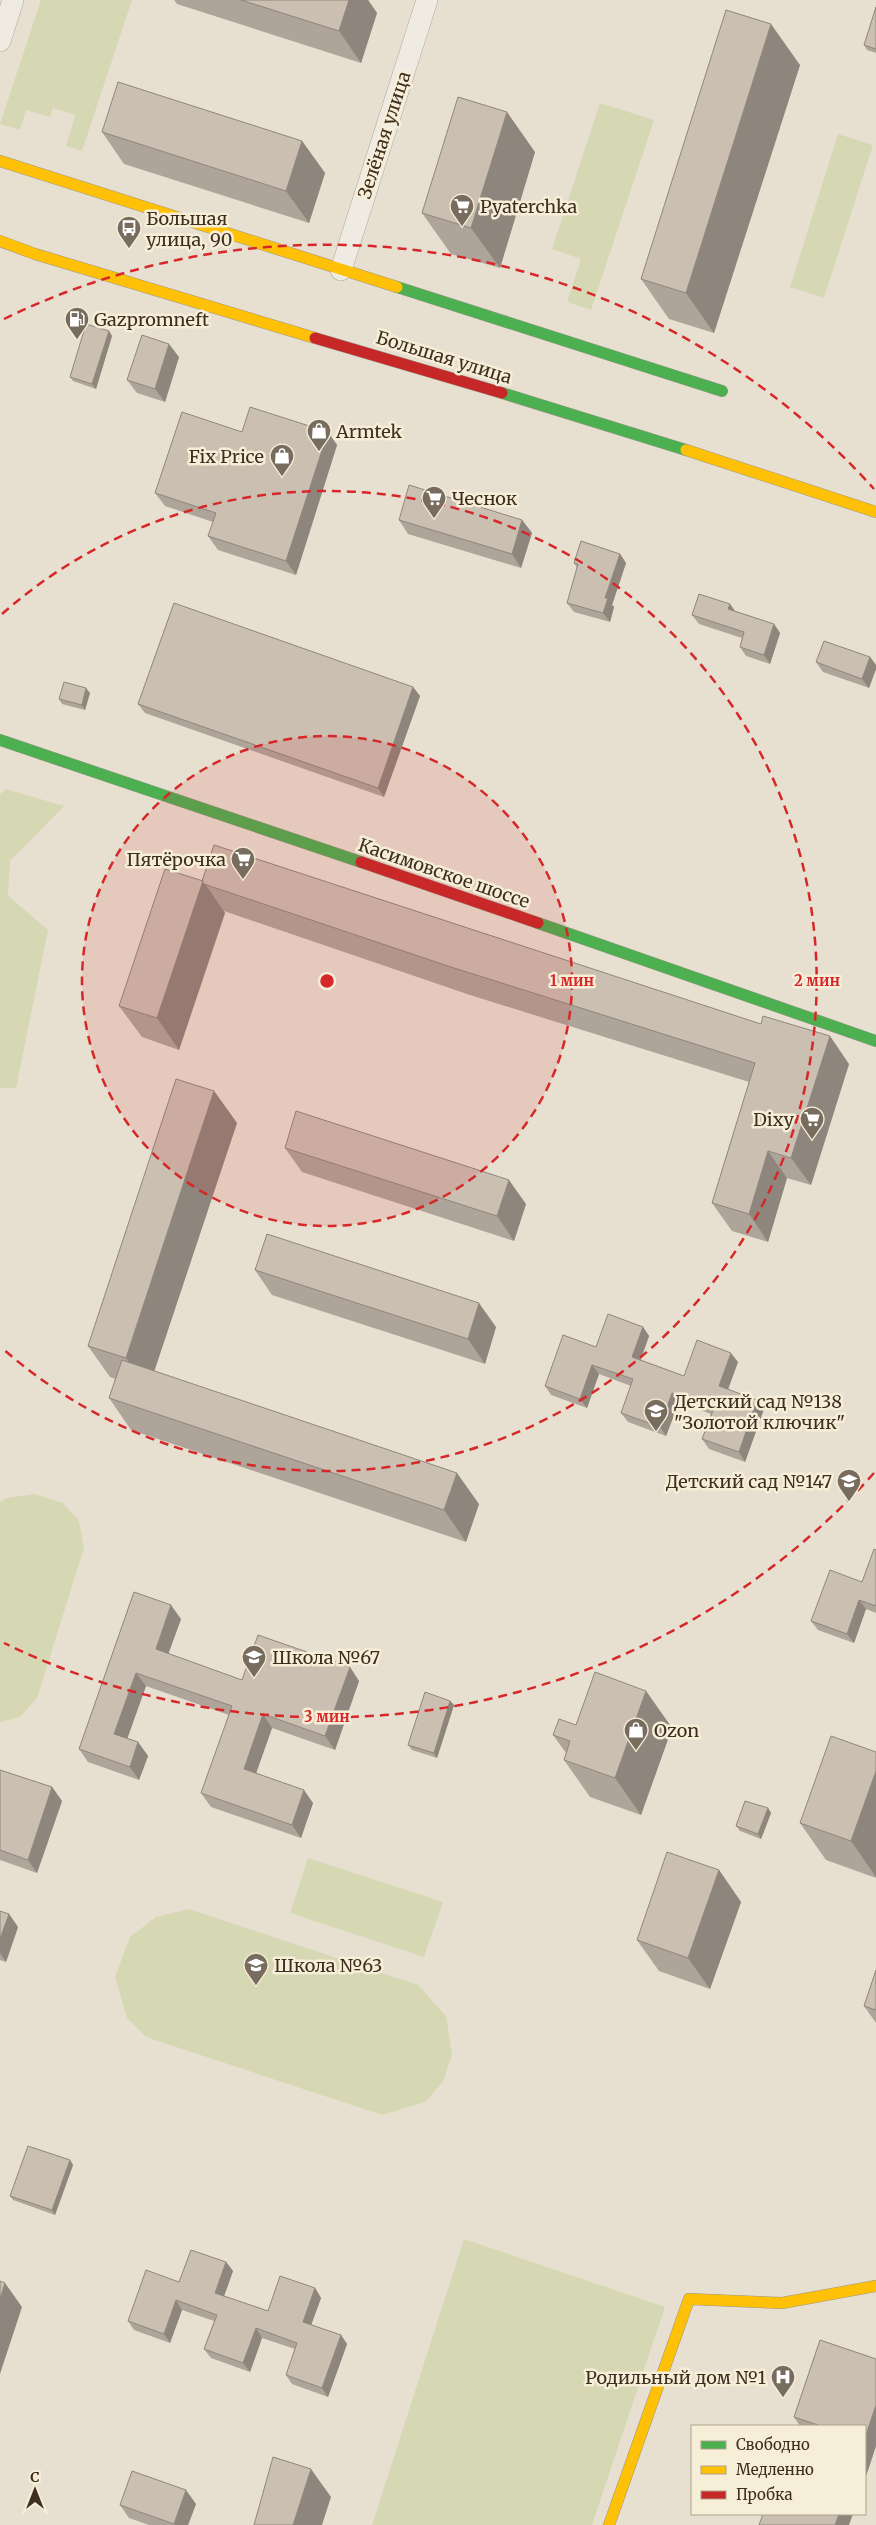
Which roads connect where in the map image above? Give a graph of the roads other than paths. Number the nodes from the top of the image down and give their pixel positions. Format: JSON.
{"nodes":[{"id":1,"x":13,"y":0,"type":"edge"},
{"id":2,"x":427,"y":0,"type":"edge"},
{"id":3,"x":0,"y":41,"type":"edge"},
{"id":4,"x":0,"y":161,"type":"edge"},
{"id":5,"x":0,"y":241,"type":"edge"},
{"id":6,"x":341,"y":270,"type":"junction"},
{"id":7,"x":722,"y":391,"type":"dead end"},
{"id":8,"x":876,"y":512,"type":"edge"},
{"id":9,"x":0,"y":740,"type":"edge"},
{"id":10,"x":876,"y":1041,"type":"edge"},
{"id":11,"x":876,"y":2286,"type":"edge"},
{"id":12,"x":610,"y":2525,"type":"edge"}],
"edges":[{"from":1,"to":3,"type":"street"},
{"from":2,"to":6,"type":"street","name":"Зелёная улица"},
{"from":4,"to":6,"type":"street"},
{"from":5,"to":8,"type":"street","name":"Большая улица"},
{"from":6,"to":7,"type":"street"},
{"from":9,"to":10,"type":"street","name":"Касимовское шоссе"},
{"from":11,"to":12,"type":"street"}]}
